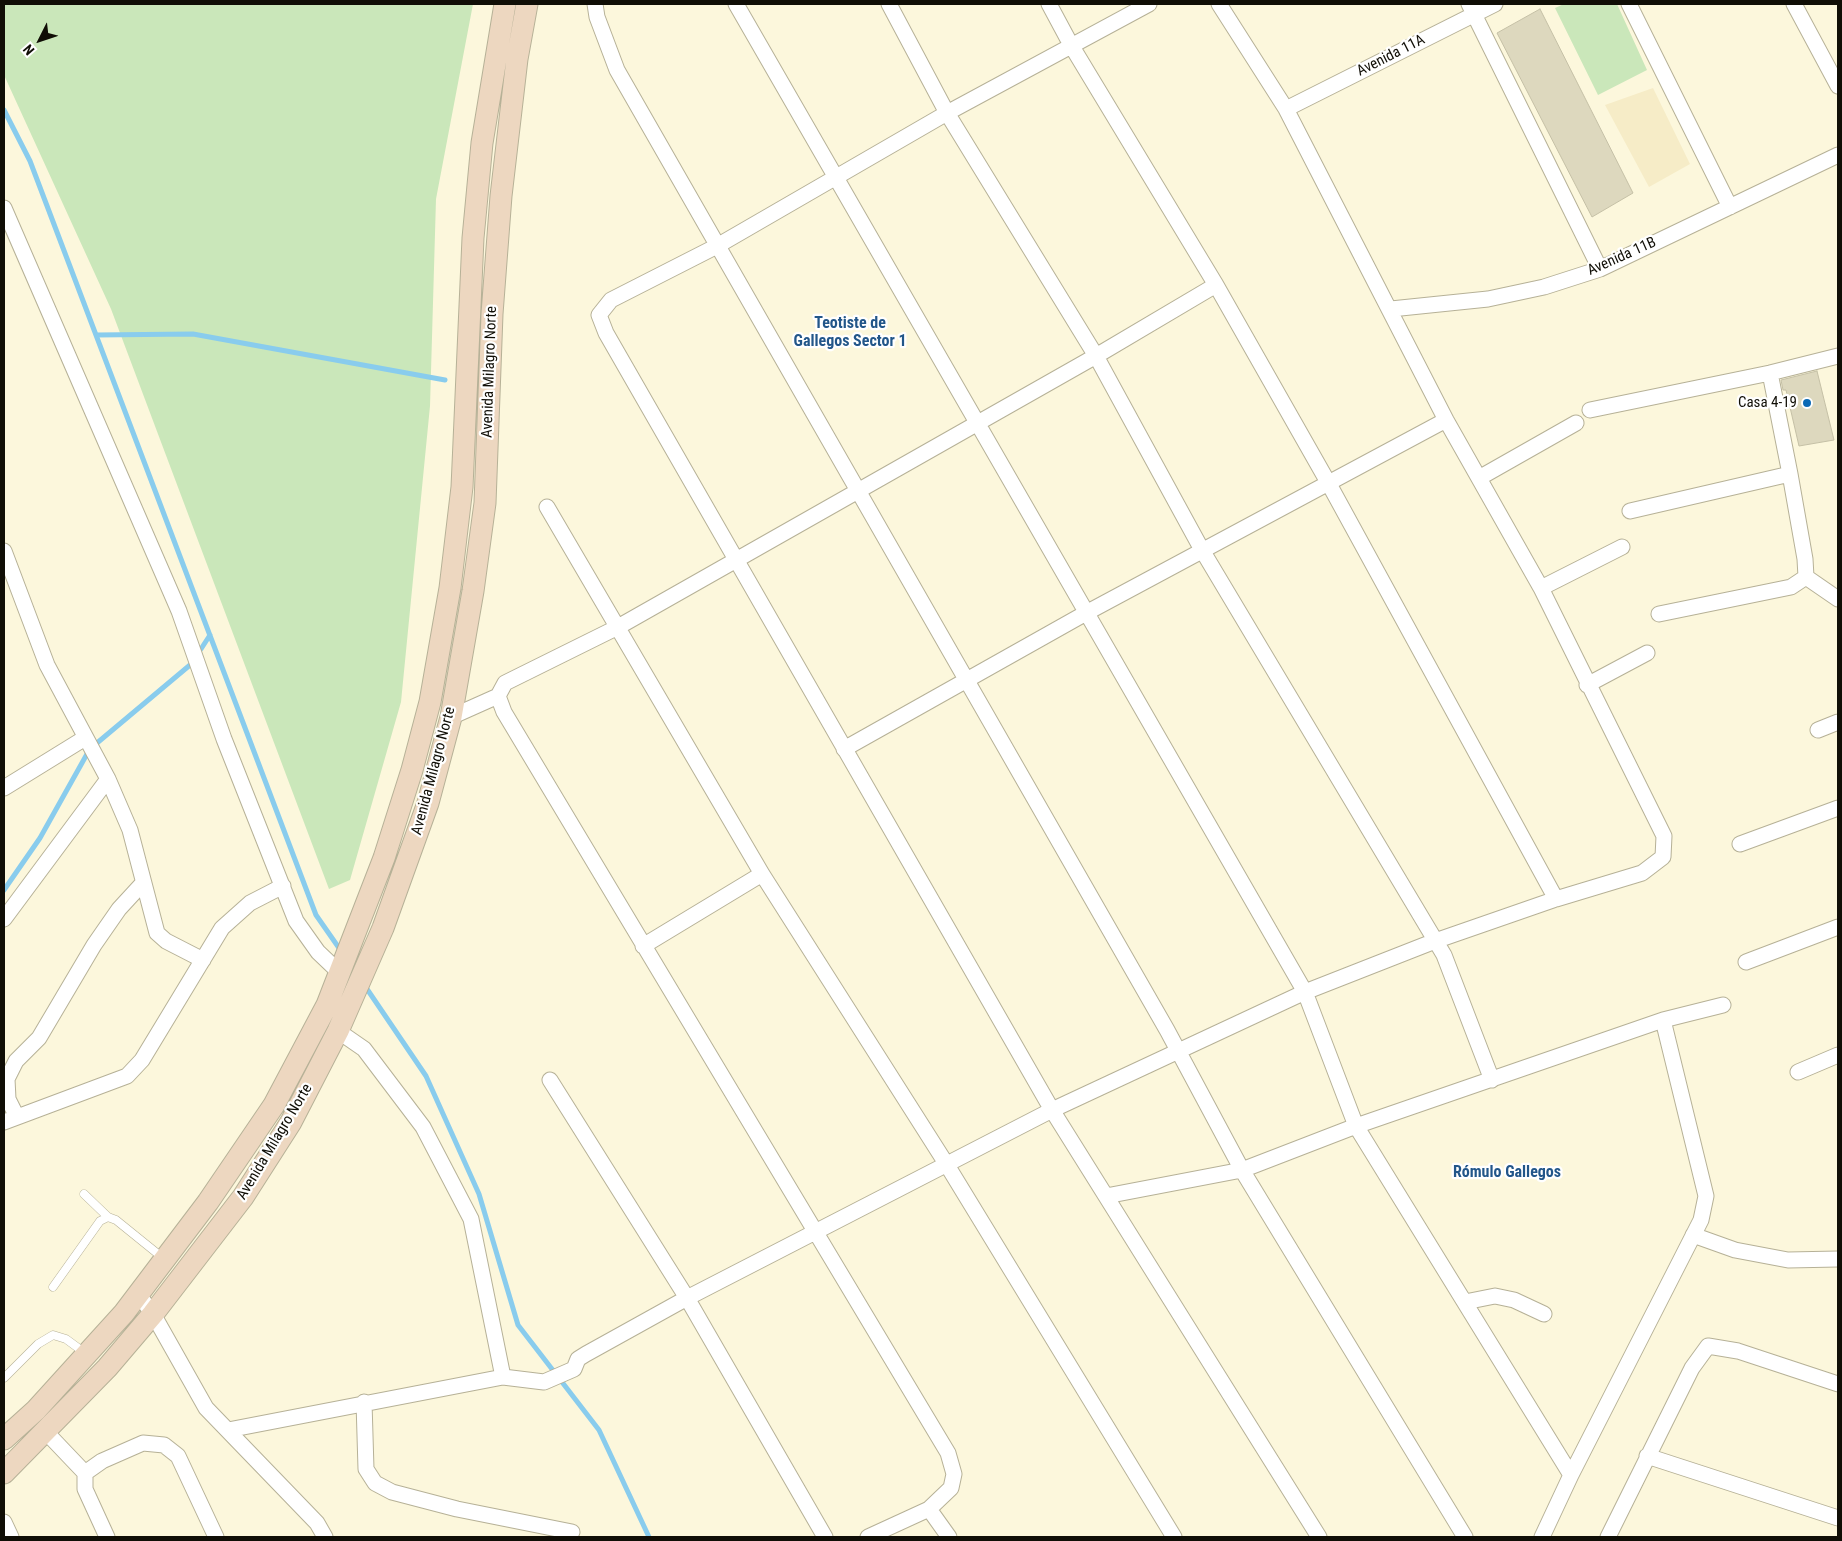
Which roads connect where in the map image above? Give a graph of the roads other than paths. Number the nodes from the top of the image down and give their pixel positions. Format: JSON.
{"nodes":[{"id":1,"x":505,"y":4,"type":"edge"},
{"id":2,"x":527,"y":4,"type":"edge"},
{"id":3,"x":594,"y":4,"type":"edge"},
{"id":4,"x":736,"y":4,"type":"edge"},
{"id":5,"x":889,"y":4,"type":"edge"},
{"id":6,"x":1049,"y":4,"type":"edge"},
{"id":7,"x":1149,"y":4,"type":"edge"},
{"id":8,"x":1219,"y":4,"type":"edge"},
{"id":9,"x":1495,"y":4,"type":"edge"},
{"id":10,"x":1629,"y":4,"type":"edge"},
{"id":11,"x":1794,"y":4,"type":"edge"},
{"id":12,"x":1471,"y":9,"type":"edge"},
{"id":13,"x":1071,"y":45,"type":"junction"},
{"id":14,"x":1838,"y":86,"type":"edge"},
{"id":15,"x":1286,"y":109,"type":"junction"},
{"id":16,"x":948,"y":113,"type":"junction"},
{"id":17,"x":1838,"y":155,"type":"edge"},
{"id":18,"x":837,"y":177,"type":"junction"},
{"id":19,"x":1730,"y":207,"type":"junction"},
{"id":20,"x":4,"y":208,"type":"edge"},
{"id":21,"x":717,"y":246,"type":"junction"},
{"id":22,"x":1600,"y":269,"type":"junction"},
{"id":23,"x":1216,"y":285,"type":"junction"},
{"id":24,"x":1391,"y":308,"type":"junction"},
{"id":25,"x":1096,"y":356,"type":"junction"},
{"id":26,"x":1838,"y":356,"type":"edge"},
{"id":27,"x":1770,"y":373,"type":"junction"},
{"id":28,"x":1590,"y":410,"type":"dead end"},
{"id":29,"x":1446,"y":420,"type":"junction"},
{"id":30,"x":976,"y":422,"type":"junction"},
{"id":31,"x":1576,"y":423,"type":"dead end"},
{"id":32,"x":1790,"y":474,"type":"junction"},
{"id":33,"x":1479,"y":478,"type":"junction"},
{"id":34,"x":1329,"y":484,"type":"junction"},
{"id":35,"x":858,"y":490,"type":"junction"},
{"id":36,"x":547,"y":507,"type":"dead end"},
{"id":37,"x":1630,"y":511,"type":"dead end"},
{"id":38,"x":1622,"y":547,"type":"dead end"},
{"id":39,"x":1202,"y":550,"type":"junction"},
{"id":40,"x":4,"y":551,"type":"edge"},
{"id":41,"x":737,"y":559,"type":"junction"},
{"id":42,"x":1806,"y":577,"type":"junction"},
{"id":43,"x":1541,"y":588,"type":"junction"},
{"id":44,"x":1838,"y":599,"type":"edge"},
{"id":45,"x":1086,"y":613,"type":"junction"},
{"id":46,"x":1659,"y":614,"type":"dead end"},
{"id":47,"x":618,"y":627,"type":"junction"},
{"id":48,"x":1648,"y":653,"type":"dead end"},
{"id":49,"x":967,"y":682,"type":"junction"},
{"id":50,"x":1587,"y":684,"type":"junction"},
{"id":51,"x":498,"y":696,"type":"junction"},
{"id":52,"x":451,"y":717,"type":"junction"},
{"id":53,"x":1838,"y":722,"type":"edge"},
{"id":54,"x":1818,"y":730,"type":"dead end"},
{"id":55,"x":85,"y":738,"type":"junction"},
{"id":56,"x":844,"y":749,"type":"junction"},
{"id":57,"x":108,"y":779,"type":"junction"},
{"id":58,"x":4,"y":788,"type":"edge"},
{"id":59,"x":1838,"y":808,"type":"edge"},
{"id":60,"x":1740,"y":844,"type":"dead end"},
{"id":61,"x":762,"y":874,"type":"junction"},
{"id":62,"x":142,"y":884,"type":"junction"},
{"id":63,"x":283,"y":886,"type":"junction"},
{"id":64,"x":1556,"y":899,"type":"junction"},
{"id":65,"x":4,"y":919,"type":"edge"},
{"id":66,"x":1838,"y":927,"type":"edge"},
{"id":67,"x":1435,"y":942,"type":"junction"},
{"id":68,"x":643,"y":946,"type":"junction"},
{"id":69,"x":203,"y":960,"type":"junction"},
{"id":70,"x":1746,"y":962,"type":"dead end"},
{"id":71,"x":340,"y":973,"type":"junction"},
{"id":72,"x":1305,"y":992,"type":"junction"},
{"id":73,"x":1723,"y":1005,"type":"dead end"},
{"id":74,"x":1663,"y":1020,"type":"junction"},
{"id":75,"x":338,"y":1031,"type":"junction"},
{"id":76,"x":1178,"y":1051,"type":"junction"},
{"id":77,"x":1838,"y":1055,"type":"edge"},
{"id":78,"x":1798,"y":1072,"type":"dead end"},
{"id":79,"x":550,"y":1080,"type":"dead end"},
{"id":80,"x":1492,"y":1080,"type":"junction"},
{"id":81,"x":1052,"y":1110,"type":"junction"},
{"id":82,"x":10,"y":1119,"type":"edge"},
{"id":83,"x":1356,"y":1126,"type":"junction"},
{"id":84,"x":947,"y":1165,"type":"junction"},
{"id":85,"x":1242,"y":1170,"type":"junction"},
{"id":86,"x":84,"y":1194,"type":"dead end"},
{"id":87,"x":1106,"y":1196,"type":"junction"},
{"id":88,"x":108,"y":1217,"type":"junction"},
{"id":89,"x":815,"y":1232,"type":"junction"},
{"id":90,"x":1693,"y":1235,"type":"junction"},
{"id":91,"x":1838,"y":1259,"type":"edge"},
{"id":92,"x":164,"y":1260,"type":"junction"},
{"id":93,"x":53,"y":1287,"type":"dead end"},
{"id":94,"x":138,"y":1294,"type":"junction"},
{"id":95,"x":687,"y":1298,"type":"junction"},
{"id":96,"x":1465,"y":1302,"type":"junction"},
{"id":97,"x":154,"y":1314,"type":"junction"},
{"id":98,"x":1544,"y":1314,"type":"dead end"},
{"id":99,"x":86,"y":1354,"type":"junction"},
{"id":100,"x":503,"y":1377,"type":"junction"},
{"id":101,"x":4,"y":1378,"type":"edge"},
{"id":102,"x":1838,"y":1384,"type":"edge"},
{"id":103,"x":364,"y":1402,"type":"junction"},
{"id":104,"x":228,"y":1430,"type":"junction"},
{"id":105,"x":45,"y":1431,"type":"junction"},
{"id":106,"x":4,"y":1439,"type":"edge"},
{"id":107,"x":1647,"y":1456,"type":"junction"},
{"id":108,"x":4,"y":1473,"type":"edge"},
{"id":109,"x":84,"y":1473,"type":"junction"},
{"id":110,"x":1571,"y":1475,"type":"junction"},
{"id":111,"x":929,"y":1509,"type":"junction"},
{"id":112,"x":1838,"y":1518,"type":"edge"},
{"id":113,"x":4,"y":1522,"type":"edge"},
{"id":114,"x":572,"y":1532,"type":"dead end"},
{"id":115,"x":11,"y":1537,"type":"edge"},
{"id":116,"x":107,"y":1537,"type":"edge"},
{"id":117,"x":216,"y":1537,"type":"edge"},
{"id":118,"x":325,"y":1537,"type":"edge"},
{"id":119,"x":825,"y":1537,"type":"edge"},
{"id":120,"x":868,"y":1537,"type":"edge"},
{"id":121,"x":949,"y":1537,"type":"edge"},
{"id":122,"x":1174,"y":1537,"type":"edge"},
{"id":123,"x":1319,"y":1537,"type":"edge"},
{"id":124,"x":1465,"y":1537,"type":"edge"},
{"id":125,"x":1542,"y":1537,"type":"edge"},
{"id":126,"x":1608,"y":1537,"type":"edge"}],
"edges":[{"from":1,"to":71,"type":"main road","name":"Avenida Milagro Norte"},
{"from":2,"to":52,"type":"main road","name":"Avenida Milagro Norte"},
{"from":3,"to":21,"type":"street"},
{"from":4,"to":18,"type":"street"},
{"from":5,"to":16,"type":"street"},
{"from":6,"to":13,"type":"street"},
{"from":7,"to":13,"type":"street"},
{"from":8,"to":15,"type":"street"},
{"from":9,"to":12,"type":"street","name":"Avenida 11A"},
{"from":10,"to":19,"type":"street"},
{"from":11,"to":14,"type":"street"},
{"from":12,"to":15,"type":"street","name":"Avenida 11A"},
{"from":12,"to":22,"type":"street"},
{"from":13,"to":16,"type":"street"},
{"from":13,"to":23,"type":"street"},
{"from":15,"to":24,"type":"street"},
{"from":16,"to":18,"type":"street"},
{"from":16,"to":25,"type":"street"},
{"from":17,"to":19,"type":"street","name":"Avenida 11B"},
{"from":18,"to":21,"type":"street"},
{"from":18,"to":30,"type":"street"},
{"from":19,"to":22,"type":"street","name":"Avenida 11B"},
{"from":20,"to":63,"type":"street"},
{"from":21,"to":35,"type":"street"},
{"from":21,"to":41,"type":"street"},
{"from":22,"to":24,"type":"street","name":"Avenida 11B"},
{"from":23,"to":25,"type":"street"},
{"from":23,"to":34,"type":"street"},
{"from":24,"to":29,"type":"street"},
{"from":25,"to":30,"type":"street"},
{"from":25,"to":39,"type":"street"},
{"from":26,"to":27,"type":"street"},
{"from":27,"to":28,"type":"street"},
{"from":27,"to":32,"type":"street"},
{"from":29,"to":33,"type":"street"},
{"from":29,"to":34,"type":"street"},
{"from":30,"to":35,"type":"street"},
{"from":30,"to":45,"type":"street"},
{"from":31,"to":33,"type":"street"},
{"from":32,"to":37,"type":"street"},
{"from":32,"to":42,"type":"street"},
{"from":33,"to":43,"type":"street"},
{"from":34,"to":39,"type":"street"},
{"from":34,"to":64,"type":"street"},
{"from":35,"to":41,"type":"street"},
{"from":35,"to":49,"type":"street"},
{"from":36,"to":47,"type":"street"},
{"from":38,"to":43,"type":"street"},
{"from":39,"to":45,"type":"street"},
{"from":39,"to":67,"type":"street"},
{"from":40,"to":55,"type":"street"},
{"from":41,"to":47,"type":"street"},
{"from":41,"to":56,"type":"street"},
{"from":42,"to":44,"type":"street"},
{"from":42,"to":46,"type":"street"},
{"from":43,"to":50,"type":"street"},
{"from":45,"to":49,"type":"street"},
{"from":45,"to":72,"type":"street"},
{"from":47,"to":51,"type":"street"},
{"from":47,"to":61,"type":"street"},
{"from":48,"to":50,"type":"street"},
{"from":49,"to":56,"type":"street"},
{"from":49,"to":76,"type":"street"},
{"from":50,"to":64,"type":"street"},
{"from":51,"to":52,"type":"street"},
{"from":51,"to":68,"type":"street"},
{"from":52,"to":75,"type":"main road","name":"Avenida Milagro Norte"},
{"from":53,"to":54,"type":"street"},
{"from":55,"to":57,"type":"street"},
{"from":55,"to":58,"type":"street"},
{"from":56,"to":81,"type":"street"},
{"from":57,"to":62,"type":"street"},
{"from":57,"to":65,"type":"street"},
{"from":59,"to":60,"type":"street"},
{"from":61,"to":68,"type":"street"},
{"from":61,"to":84,"type":"street"},
{"from":62,"to":69,"type":"street"},
{"from":62,"to":82,"type":"street"},
{"from":63,"to":69,"type":"street"},
{"from":63,"to":71,"type":"street"},
{"from":64,"to":67,"type":"street"},
{"from":66,"to":70,"type":"street"},
{"from":67,"to":72,"type":"street"},
{"from":67,"to":80,"type":"street"},
{"from":68,"to":89,"type":"street"},
{"from":69,"to":82,"type":"street"},
{"from":71,"to":92,"type":"main road","name":"Avenida Milagro Norte"},
{"from":72,"to":76,"type":"street"},
{"from":72,"to":83,"type":"street"},
{"from":73,"to":74,"type":"street"},
{"from":74,"to":80,"type":"street"},
{"from":74,"to":90,"type":"street"},
{"from":75,"to":97,"type":"main road","name":"Avenida Milagro Norte"},
{"from":75,"to":100,"type":"street"},
{"from":76,"to":81,"type":"street"},
{"from":76,"to":85,"type":"street"},
{"from":77,"to":78,"type":"street"},
{"from":79,"to":95,"type":"street"},
{"from":80,"to":83,"type":"street"},
{"from":81,"to":84,"type":"street"},
{"from":81,"to":87,"type":"street"},
{"from":83,"to":85,"type":"street"},
{"from":83,"to":96,"type":"street"},
{"from":84,"to":89,"type":"street"},
{"from":84,"to":122,"type":"street"},
{"from":85,"to":87,"type":"street"},
{"from":85,"to":124,"type":"street"},
{"from":86,"to":88,"type":"lane"},
{"from":87,"to":123,"type":"street"},
{"from":88,"to":92,"type":"lane"},
{"from":88,"to":93,"type":"lane"},
{"from":89,"to":95,"type":"street"},
{"from":89,"to":111,"type":"street"},
{"from":90,"to":91,"type":"street"},
{"from":90,"to":110,"type":"street"},
{"from":92,"to":94,"type":"main road","name":"Avenida Milagro Norte"},
{"from":94,"to":97,"type":"street"},
{"from":94,"to":99,"type":"main road","name":"Avenida Milagro Norte"},
{"from":95,"to":100,"type":"street"},
{"from":95,"to":119,"type":"street"},
{"from":96,"to":98,"type":"street"},
{"from":96,"to":110,"type":"street"},
{"from":97,"to":104,"type":"street"},
{"from":97,"to":105,"type":"main road","name":"Avenida Milagro Norte"},
{"from":99,"to":101,"type":"lane"},
{"from":99,"to":106,"type":"main road","name":"Avenida Milagro Norte"},
{"from":100,"to":103,"type":"street"},
{"from":102,"to":107,"type":"street"},
{"from":103,"to":104,"type":"street"},
{"from":103,"to":114,"type":"street"},
{"from":104,"to":118,"type":"street"},
{"from":105,"to":108,"type":"main road","name":"Avenida Milagro Norte"},
{"from":105,"to":109,"type":"street"},
{"from":107,"to":112,"type":"street"},
{"from":107,"to":126,"type":"street"},
{"from":109,"to":116,"type":"street"},
{"from":109,"to":117,"type":"street"},
{"from":110,"to":125,"type":"street"},
{"from":111,"to":120,"type":"street"},
{"from":111,"to":121,"type":"street"},
{"from":113,"to":115,"type":"street"}]}
